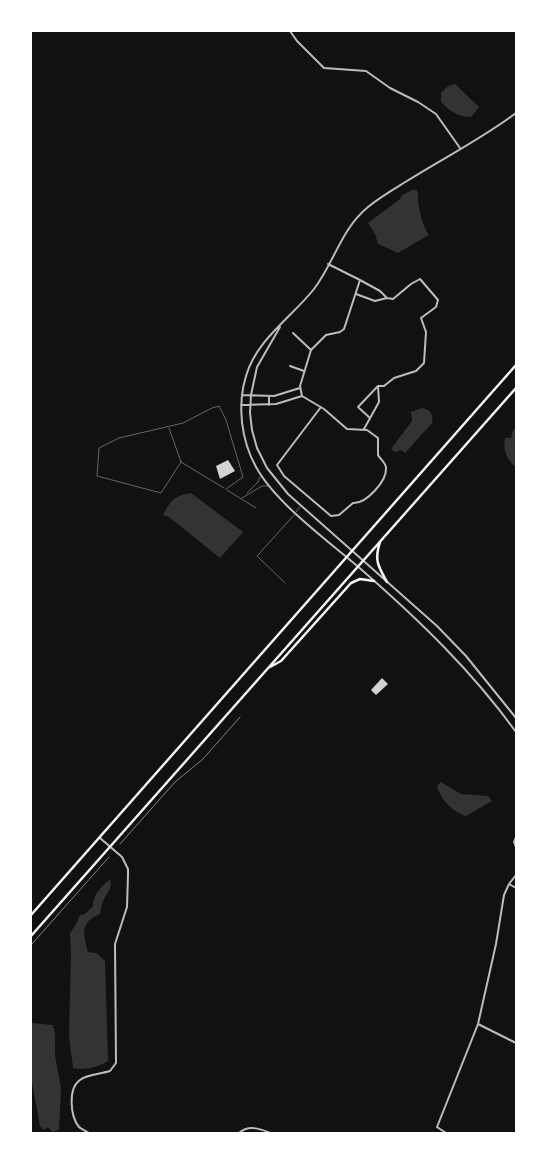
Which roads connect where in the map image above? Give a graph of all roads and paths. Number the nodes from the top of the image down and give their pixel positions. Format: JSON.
{"nodes":[{"id":1,"x":290,"y":31,"type":"edge"},
{"id":2,"x":516,"y":113,"type":"edge"},
{"id":3,"x":460,"y":148,"type":"junction"},
{"id":4,"x":328,"y":264,"type":"junction"},
{"id":5,"x":360,"y":280,"type":"junction"},
{"id":6,"x":356,"y":294,"type":"junction"},
{"id":7,"x":387,"y":298,"type":"junction"},
{"id":8,"x":280,"y":326,"type":"junction"},
{"id":9,"x":293,"y":333,"type":"dead end"},
{"id":10,"x":311,"y":350,"type":"junction"},
{"id":11,"x":516,"y":365,"type":"edge"},
{"id":12,"x":290,"y":366,"type":"dead end"},
{"id":13,"x":304,"y":371,"type":"junction"},
{"id":14,"x":378,"y":386,"type":"junction"},
{"id":15,"x":300,"y":388,"type":"junction"},
{"id":16,"x":516,"y":388,"type":"edge"},
{"id":17,"x":242,"y":395,"type":"junction"},
{"id":18,"x":251,"y":395,"type":"junction"},
{"id":19,"x":269,"y":396,"type":"junction"},
{"id":20,"x":302,"y":396,"type":"junction"},
{"id":21,"x":241,"y":405,"type":"junction"},
{"id":22,"x":250,"y":405,"type":"junction"},
{"id":23,"x":269,"y":405,"type":"junction"},
{"id":24,"x":321,"y":407,"type":"junction"},
{"id":25,"x":370,"y":418,"type":"junction"},
{"id":26,"x":169,"y":426,"type":"junction"},
{"id":27,"x":363,"y":429,"type":"junction"},
{"id":28,"x":181,"y":462,"type":"junction"},
{"id":29,"x":261,"y":475,"type":"junction"},
{"id":30,"x":268,"y":486,"type":"junction"},
{"id":31,"x":226,"y":489,"type":"junction"},
{"id":32,"x":246,"y":494,"type":"junction"},
{"id":33,"x":241,"y":499,"type":"junction"},
{"id":34,"x":301,"y":506,"type":"junction"},
{"id":35,"x":256,"y":508,"type":"dead end"},
{"id":36,"x":296,"y":512,"type":"junction"},
{"id":37,"x":380,"y":540,"type":"junction"},
{"id":38,"x":352,"y":551,"type":"junction"},
{"id":39,"x":347,"y":557,"type":"junction"},
{"id":40,"x":362,"y":561,"type":"junction"},
{"id":41,"x":357,"y":566,"type":"junction"},
{"id":42,"x":374,"y":581,"type":"junction"},
{"id":43,"x":387,"y":582,"type":"junction"},
{"id":44,"x":285,"y":583,"type":"dead end"},
{"id":45,"x":266,"y":670,"type":"junction"},
{"id":46,"x":240,"y":717,"type":"dead end"},
{"id":47,"x":516,"y":718,"type":"edge"},
{"id":48,"x":516,"y":732,"type":"edge"},
{"id":49,"x":516,"y":837,"type":"edge"},
{"id":50,"x":100,"y":838,"type":"junction"},
{"id":51,"x":120,"y":844,"type":"dead end"},
{"id":52,"x":110,"y":846,"type":"junction"},
{"id":53,"x":516,"y":848,"type":"edge"},
{"id":54,"x":108,"y":857,"type":"dead end"},
{"id":55,"x":516,"y":875,"type":"edge"},
{"id":56,"x":509,"y":884,"type":"junction"},
{"id":57,"x":516,"y":888,"type":"edge"},
{"id":58,"x":31,"y":915,"type":"edge"},
{"id":59,"x":31,"y":936,"type":"edge"},
{"id":60,"x":31,"y":945,"type":"edge"},
{"id":61,"x":478,"y":1024,"type":"junction"},
{"id":62,"x":516,"y":1043,"type":"edge"},
{"id":63,"x":437,"y":1127,"type":"junction"},
{"id":64,"x":89,"y":1133,"type":"edge"},
{"id":65,"x":239,"y":1133,"type":"edge"},
{"id":66,"x":270,"y":1133,"type":"edge"},
{"id":67,"x":436,"y":1133,"type":"edge"},
{"id":68,"x":446,"y":1133,"type":"edge"}],
"edges":[{"from":1,"to":3,"type":"street"},
{"from":2,"to":3,"type":"street"},
{"from":3,"to":4,"type":"street"},
{"from":4,"to":5,"type":"street"},
{"from":4,"to":8,"type":"street"},
{"from":5,"to":6,"type":"street"},
{"from":5,"to":7,"type":"street"},
{"from":6,"to":7,"type":"street"},
{"from":6,"to":10,"type":"street"},
{"from":7,"to":14,"type":"street"},
{"from":8,"to":17,"type":"street"},
{"from":8,"to":18,"type":"street"},
{"from":9,"to":10,"type":"street"},
{"from":10,"to":13,"type":"street"},
{"from":11,"to":38,"type":"main road"},
{"from":12,"to":13,"type":"street"},
{"from":13,"to":15,"type":"street"},
{"from":14,"to":25,"type":"street"},
{"from":14,"to":25,"type":"street"},
{"from":15,"to":19,"type":"street"},
{"from":15,"to":20,"type":"street"},
{"from":16,"to":37,"type":"main road"},
{"from":17,"to":18,"type":"street"},
{"from":17,"to":21,"type":"street"},
{"from":18,"to":19,"type":"street"},
{"from":18,"to":22,"type":"street"},
{"from":19,"to":23,"type":"street"},
{"from":20,"to":23,"type":"street"},
{"from":20,"to":24,"type":"street"},
{"from":21,"to":22,"type":"street"},
{"from":21,"to":29,"type":"street"},
{"from":22,"to":23,"type":"street"},
{"from":22,"to":34,"type":"street"},
{"from":24,"to":27,"type":"street"},
{"from":24,"to":27,"type":"street"},
{"from":25,"to":27,"type":"street"},
{"from":26,"to":28,"type":"lane"},
{"from":26,"to":28,"type":"lane"},
{"from":26,"to":31,"type":"lane"},
{"from":28,"to":31,"type":"lane"},
{"from":29,"to":30,"type":"street"},
{"from":29,"to":32,"type":"lane"},
{"from":30,"to":32,"type":"lane"},
{"from":30,"to":36,"type":"street"},
{"from":31,"to":33,"type":"lane"},
{"from":32,"to":33,"type":"lane"},
{"from":33,"to":35,"type":"lane"},
{"from":34,"to":36,"type":"lane"},
{"from":34,"to":38,"type":"street"},
{"from":36,"to":39,"type":"street"},
{"from":36,"to":44,"type":"lane"},
{"from":37,"to":40,"type":"main road"},
{"from":37,"to":43,"type":"main road"},
{"from":38,"to":39,"type":"main road"},
{"from":38,"to":40,"type":"street"},
{"from":39,"to":41,"type":"street"},
{"from":39,"to":50,"type":"main road"},
{"from":40,"to":41,"type":"main road"},
{"from":40,"to":43,"type":"street"},
{"from":41,"to":42,"type":"street"},
{"from":41,"to":45,"type":"main road"},
{"from":42,"to":45,"type":"main road"},
{"from":42,"to":48,"type":"street"},
{"from":43,"to":47,"type":"street"},
{"from":45,"to":52,"type":"main road"},
{"from":46,"to":51,"type":"path"},
{"from":49,"to":53,"type":"street"},
{"from":50,"to":52,"type":"street"},
{"from":50,"to":58,"type":"main road"},
{"from":52,"to":59,"type":"main road"},
{"from":52,"to":64,"type":"street"},
{"from":54,"to":60,"type":"path"},
{"from":55,"to":56,"type":"street"},
{"from":56,"to":57,"type":"street"},
{"from":56,"to":61,"type":"street"},
{"from":61,"to":62,"type":"street"},
{"from":61,"to":63,"type":"street"},
{"from":63,"to":67,"type":"street"},
{"from":63,"to":68,"type":"street"},
{"from":65,"to":66,"type":"street"}]}
